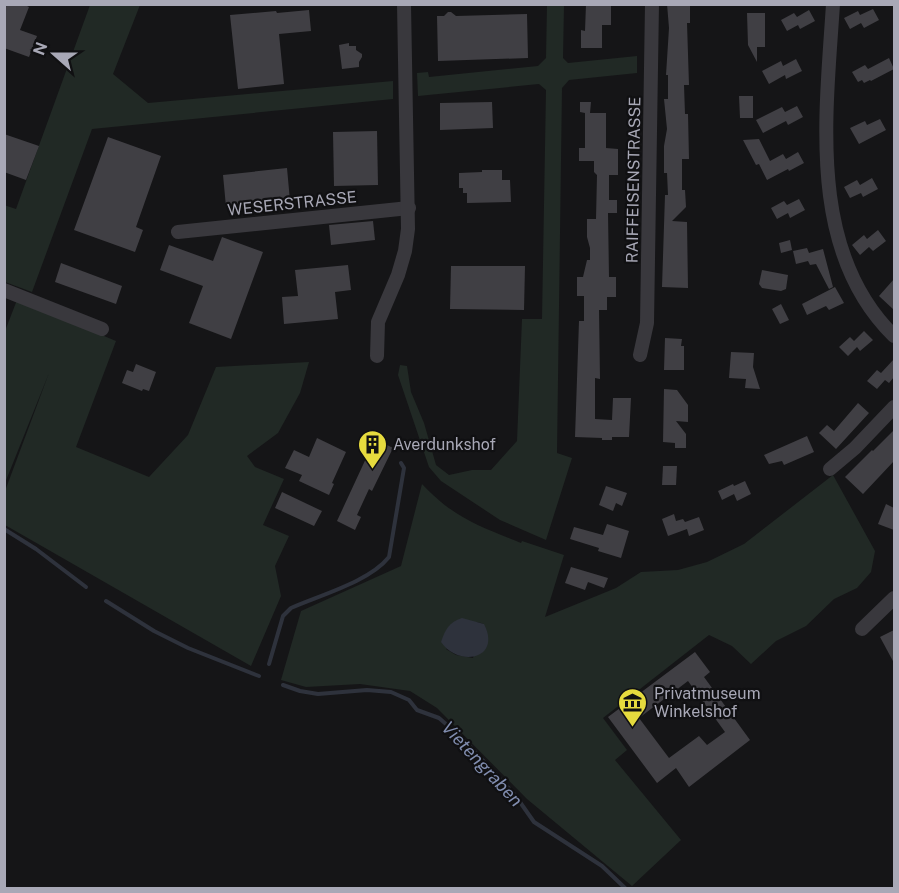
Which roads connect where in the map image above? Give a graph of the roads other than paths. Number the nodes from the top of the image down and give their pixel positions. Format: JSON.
{"nodes":[{"id":1,"x":404,"y":4,"type":"edge"},
{"id":2,"x":652,"y":4,"type":"edge"},
{"id":3,"x":833,"y":4,"type":"edge"},
{"id":4,"x":409,"y":208,"type":"junction"},
{"id":5,"x":178,"y":232,"type":"dead end"},
{"id":6,"x":4,"y":290,"type":"edge"},
{"id":7,"x":102,"y":328,"type":"dead end"},
{"id":8,"x":894,"y":336,"type":"edge"},
{"id":9,"x":640,"y":355,"type":"dead end"},
{"id":10,"x":377,"y":356,"type":"dead end"},
{"id":11,"x":894,"y":407,"type":"edge"},
{"id":12,"x":830,"y":469,"type":"dead end"},
{"id":13,"x":894,"y":598,"type":"edge"},
{"id":14,"x":862,"y":629,"type":"dead end"}],
"edges":[{"from":1,"to":4,"type":"street"},
{"from":2,"to":9,"type":"street","name":"RAIFFEISENSTRASSE"},
{"from":3,"to":8,"type":"street"},
{"from":4,"to":5,"type":"street","name":"WESERSTRASSE"},
{"from":4,"to":10,"type":"street"},
{"from":6,"to":7,"type":"street"},
{"from":11,"to":12,"type":"street"},
{"from":13,"to":14,"type":"street"}]}
